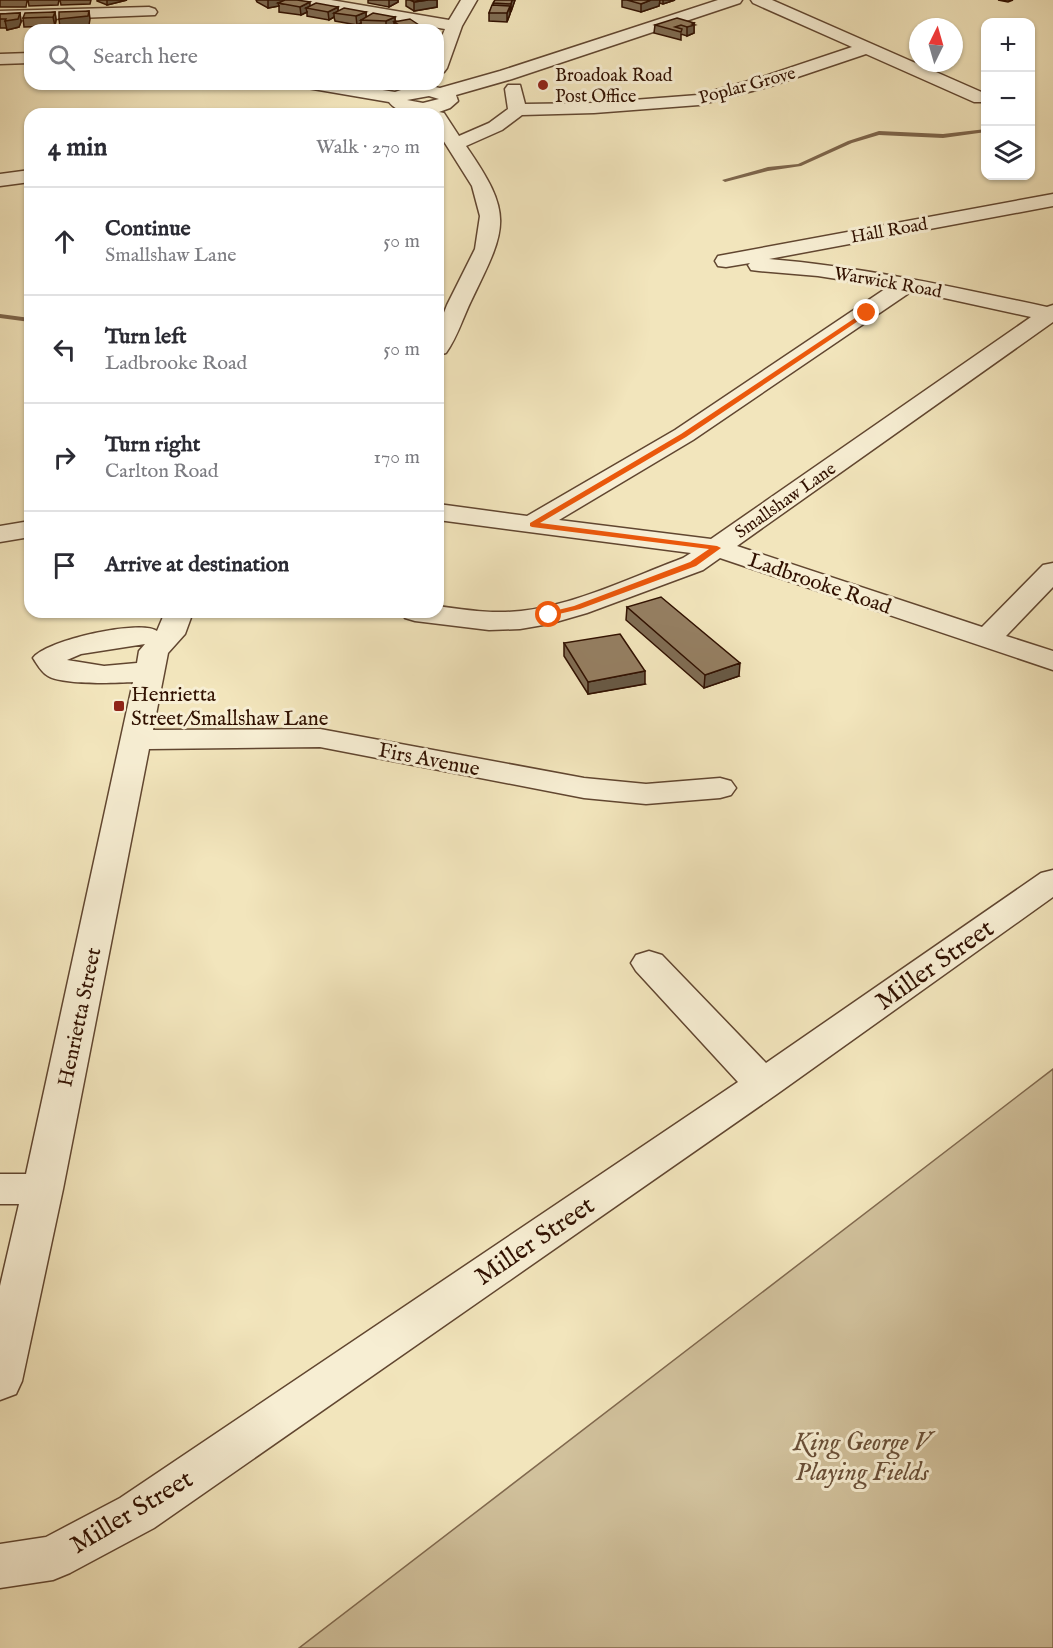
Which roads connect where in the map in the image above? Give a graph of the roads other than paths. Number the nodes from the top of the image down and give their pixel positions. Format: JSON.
{"nodes":[{"id":1,"x":303,"y":0,"type":"edge"},
{"id":2,"x":469,"y":0,"type":"edge"},
{"id":3,"x":734,"y":0,"type":"edge"},
{"id":4,"x":759,"y":0,"type":"edge"},
{"id":5,"x":151,"y":6,"type":"edge"},
{"id":6,"x":0,"y":16,"type":"edge"},
{"id":7,"x":148,"y":24,"type":"edge"},
{"id":8,"x":442,"y":24,"type":"edge"},
{"id":9,"x":444,"y":24,"type":"edge"},
{"id":10,"x":454,"y":26,"type":"junction"},
{"id":11,"x":867,"y":48,"type":"junction"},
{"id":12,"x":444,"y":55,"type":"edge"},
{"id":13,"x":24,"y":58,"type":"edge"},
{"id":14,"x":0,"y":59,"type":"edge"},
{"id":15,"x":444,"y":68,"type":"edge"},
{"id":16,"x":506,"y":75,"type":"junction"},
{"id":17,"x":481,"y":82,"type":"junction"},
{"id":18,"x":343,"y":90,"type":"edge"},
{"id":19,"x":980,"y":98,"type":"dead end"},
{"id":20,"x":399,"y":101,"type":"junction"},
{"id":21,"x":433,"y":101,"type":"edge"},
{"id":22,"x":378,"y":108,"type":"edge"},
{"id":23,"x":516,"y":110,"type":"junction"},
{"id":24,"x":444,"y":124,"type":"edge"},
{"id":25,"x":454,"y":144,"type":"junction"},
{"id":26,"x":24,"y":178,"type":"edge"},
{"id":27,"x":0,"y":180,"type":"edge"},
{"id":28,"x":1053,"y":200,"type":"edge"},
{"id":29,"x":726,"y":261,"type":"joint"},
{"id":30,"x":908,"y":284,"type":"junction"},
{"id":31,"x":448,"y":300,"type":"edge"},
{"id":32,"x":1052,"y":313,"type":"edge"},
{"id":33,"x":444,"y":340,"type":"edge"},
{"id":34,"x":444,"y":513,"type":"edge"},
{"id":35,"x":532,"y":524,"type":"junction"},
{"id":36,"x":24,"y":530,"type":"edge"},
{"id":37,"x":0,"y":534,"type":"edge"},
{"id":38,"x":717,"y":548,"type":"junction"},
{"id":39,"x":1053,"y":571,"type":"edge"},
{"id":40,"x":444,"y":616,"type":"edge"},
{"id":41,"x":165,"y":631,"type":"edge"},
{"id":42,"x":987,"y":639,"type":"junction"},
{"id":43,"x":1053,"y":661,"type":"edge"},
{"id":44,"x":136,"y":740,"type":"junction"},
{"id":45,"x":720,"y":788,"type":"dead end"},
{"id":46,"x":1053,"y":881,"type":"edge"},
{"id":47,"x":649,"y":963,"type":"dead end"},
{"id":48,"x":763,"y":1084,"type":"junction"},
{"id":49,"x":0,"y":1189,"type":"edge"},
{"id":50,"x":43,"y":1189,"type":"junction"},
{"id":51,"x":0,"y":1381,"type":"edge"},
{"id":52,"x":0,"y":1566,"type":"edge"}],
"edges":[{"from":1,"to":8,"type":"street"},
{"from":2,"to":10,"type":"street"},
{"from":3,"to":16,"type":"street"},
{"from":4,"to":11,"type":"street"},
{"from":5,"to":6,"type":"street"},
{"from":5,"to":7,"type":"street"},
{"from":9,"to":10,"type":"street"},
{"from":10,"to":12,"type":"street"},
{"from":11,"to":19,"type":"street"},
{"from":11,"to":23,"type":"street","name":"Poplar Grove"},
{"from":13,"to":14,"type":"street"},
{"from":15,"to":17,"type":"street"},
{"from":16,"to":17,"type":"street"},
{"from":16,"to":23,"type":"street"},
{"from":17,"to":21,"type":"street"},
{"from":18,"to":20,"type":"street"},
{"from":20,"to":21,"type":"street"},
{"from":20,"to":22,"type":"street"},
{"from":23,"to":25,"type":"street"},
{"from":24,"to":25,"type":"street"},
{"from":25,"to":31,"type":"street"},
{"from":26,"to":27,"type":"street"},
{"from":28,"to":29,"type":"street","name":"Hall Road"},
{"from":29,"to":30,"type":"street","name":"Warwick Road"},
{"from":30,"to":32,"type":"street","name":"Warwick Road"},
{"from":30,"to":35,"type":"street"},
{"from":31,"to":33,"type":"street"},
{"from":32,"to":38,"type":"street","name":"Smallshaw Lane"},
{"from":34,"to":35,"type":"street","name":"Ladbrooke Road"},
{"from":35,"to":38,"type":"street","name":"Ladbrooke Road"},
{"from":36,"to":37,"type":"street"},
{"from":38,"to":40,"type":"street","name":"Smallshaw Lane"},
{"from":38,"to":42,"type":"street","name":"Ladbrooke Road"},
{"from":39,"to":42,"type":"street"},
{"from":41,"to":44,"type":"street","name":"Henrietta Street"},
{"from":42,"to":43,"type":"street","name":"Ladbrooke Road"},
{"from":44,"to":45,"type":"street","name":"Firs Avenue"},
{"from":44,"to":50,"type":"street","name":"Henrietta Street"},
{"from":46,"to":48,"type":"street","name":"Miller Street"},
{"from":47,"to":48,"type":"street"},
{"from":48,"to":52,"type":"street","name":"Miller Street"},
{"from":49,"to":50,"type":"street"},
{"from":50,"to":51,"type":"street","name":"Henrietta Street"}]}
